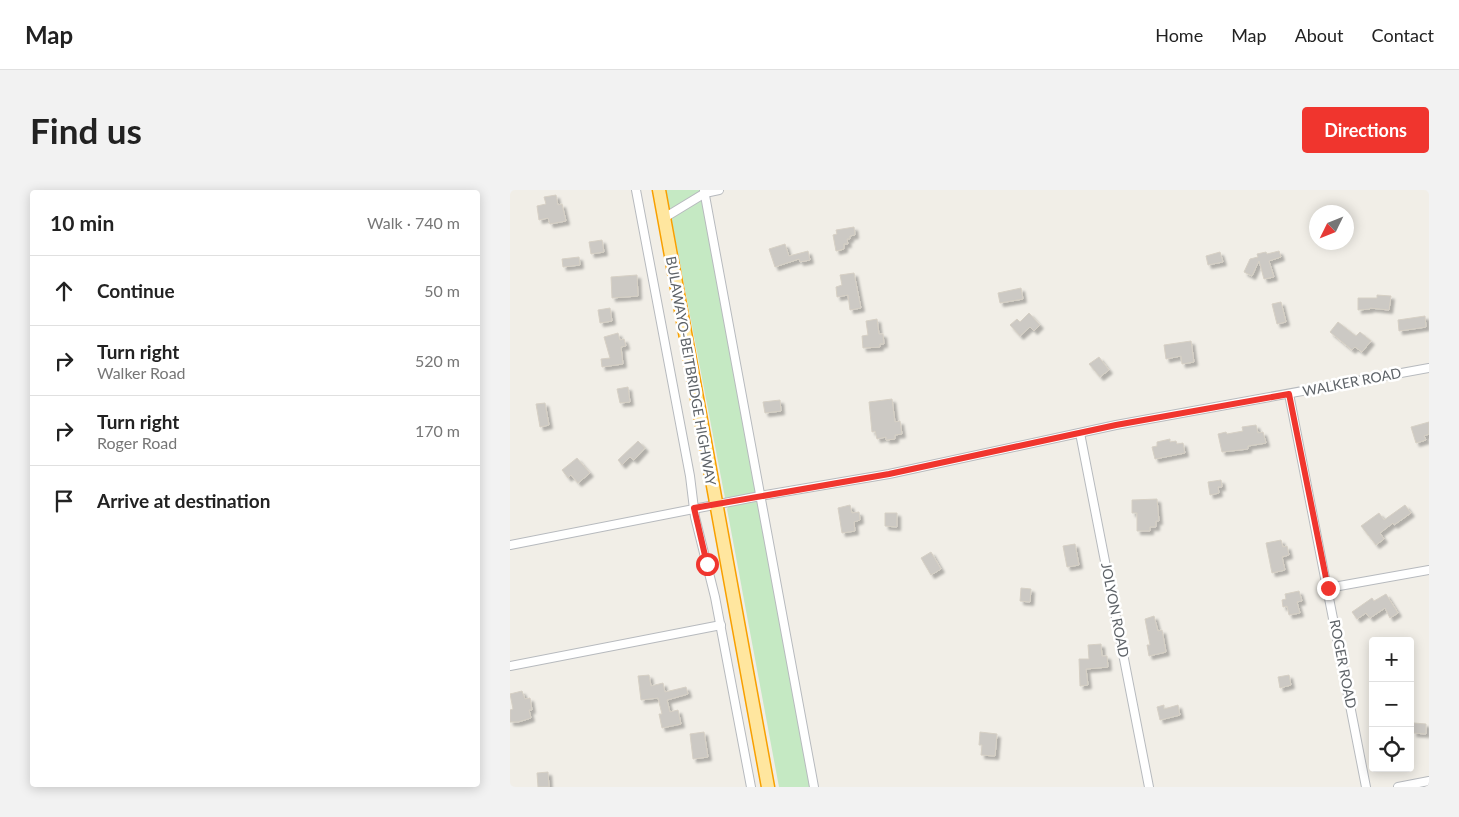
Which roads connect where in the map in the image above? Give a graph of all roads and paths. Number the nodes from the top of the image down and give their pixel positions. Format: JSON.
{"nodes":[{"id":1,"x":636,"y":190,"type":"edge"},
{"id":2,"x":659,"y":190,"type":"edge"},
{"id":3,"x":719,"y":190,"type":"edge"},
{"id":4,"x":704,"y":192,"type":"edge"},
{"id":5,"x":664,"y":218,"type":"junction"},
{"id":6,"x":1429,"y":368,"type":"edge"},
{"id":7,"x":1289,"y":394,"type":"junction"},
{"id":8,"x":1080,"y":433,"type":"junction"},
{"id":9,"x":760,"y":496,"type":"junction"},
{"id":10,"x":715,"y":504,"type":"junction"},
{"id":11,"x":694,"y":508,"type":"junction"},
{"id":12,"x":510,"y":545,"type":"edge"},
{"id":13,"x":1429,"y":570,"type":"edge"},
{"id":14,"x":1328,"y":588,"type":"junction"},
{"id":15,"x":720,"y":625,"type":"junction"},
{"id":16,"x":510,"y":666,"type":"edge"},
{"id":17,"x":1429,"y":781,"type":"edge"},
{"id":18,"x":751,"y":787,"type":"edge"},
{"id":19,"x":768,"y":787,"type":"edge"},
{"id":20,"x":814,"y":787,"type":"edge"},
{"id":21,"x":1149,"y":787,"type":"edge"},
{"id":22,"x":1366,"y":787,"type":"edge"},
{"id":23,"x":1398,"y":787,"type":"edge"}],
"edges":[{"from":1,"to":11,"type":"street"},
{"from":2,"to":5,"type":"highway","name":"BULAWAYO-BEITBRIDGE HIGHWAY"},
{"from":3,"to":4,"type":"street"},
{"from":4,"to":5,"type":"street"},
{"from":4,"to":9,"type":"street"},
{"from":5,"to":10,"type":"highway","name":"BULAWAYO-BEITBRIDGE HIGHWAY"},
{"from":6,"to":7,"type":"street","name":"WALKER ROAD"},
{"from":7,"to":8,"type":"street","name":"WALKER ROAD"},
{"from":7,"to":14,"type":"street","name":"ROGER ROAD"},
{"from":8,"to":9,"type":"street","name":"WALKER ROAD"},
{"from":8,"to":21,"type":"street","name":"JOLYON ROAD"},
{"from":9,"to":10,"type":"street","name":"WALKER ROAD"},
{"from":9,"to":20,"type":"street"},
{"from":10,"to":11,"type":"street","name":"WALKER ROAD"},
{"from":10,"to":19,"type":"highway","name":"BULAWAYO-BEITBRIDGE HIGHWAY"},
{"from":11,"to":12,"type":"street","name":"WALKER ROAD"},
{"from":11,"to":15,"type":"street"},
{"from":13,"to":14,"type":"street"},
{"from":14,"to":22,"type":"street","name":"ROGER ROAD"},
{"from":15,"to":16,"type":"street"},
{"from":15,"to":18,"type":"street"},
{"from":17,"to":23,"type":"street"}]}
